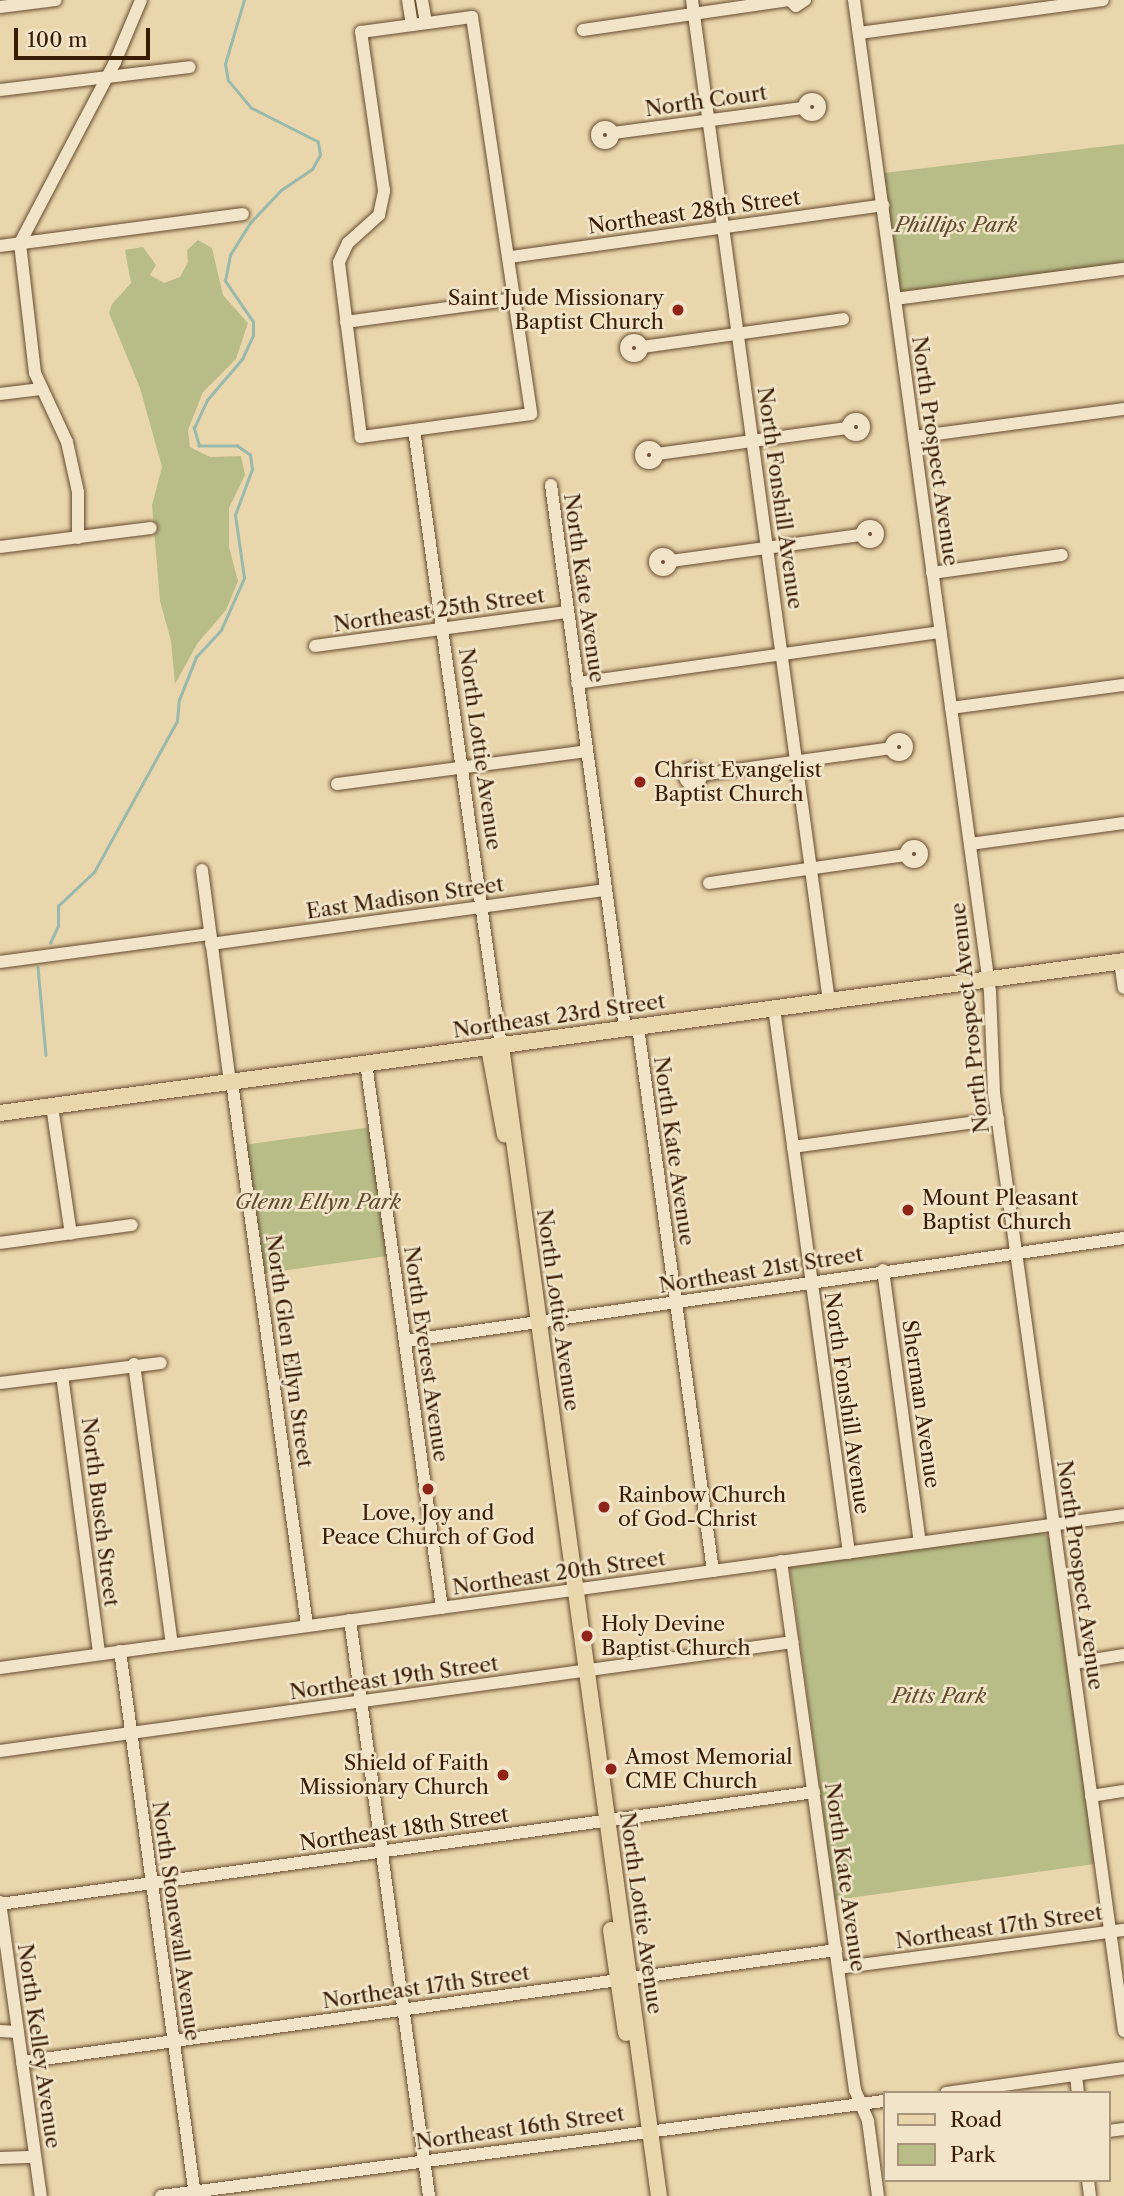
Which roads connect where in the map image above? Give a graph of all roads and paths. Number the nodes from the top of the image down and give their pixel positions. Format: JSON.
{"nodes":[{"id":1,"x":56,"y":0,"type":"edge"},
{"id":2,"x":141,"y":0,"type":"edge"},
{"id":3,"x":408,"y":0,"type":"edge"},
{"id":4,"x":422,"y":0,"type":"edge"},
{"id":5,"x":692,"y":0,"type":"edge"},
{"id":6,"x":789,"y":0,"type":"edge"},
{"id":7,"x":805,"y":0,"type":"edge"},
{"id":8,"x":854,"y":0,"type":"edge"},
{"id":9,"x":1103,"y":0,"type":"edge"},
{"id":10,"x":0,"y":7,"type":"edge"},
{"id":11,"x":694,"y":14,"type":"junction"},
{"id":12,"x":426,"y":23,"type":"junction"},
{"id":13,"x":412,"y":25,"type":"junction"},
{"id":14,"x":583,"y":30,"type":"dead end"},
{"id":15,"x":859,"y":33,"type":"junction"},
{"id":16,"x":190,"y":67,"type":"dead end"},
{"id":17,"x":107,"y":76,"type":"junction"},
{"id":18,"x":0,"y":90,"type":"edge"},
{"id":19,"x":804,"y":108,"type":"dead end"},
{"id":20,"x":709,"y":120,"type":"junction"},
{"id":21,"x":613,"y":133,"type":"dead end"},
{"id":22,"x":883,"y":205,"type":"junction"},
{"id":23,"x":243,"y":214,"type":"dead end"},
{"id":24,"x":723,"y":228,"type":"junction"},
{"id":25,"x":20,"y":243,"type":"junction"},
{"id":26,"x":0,"y":246,"type":"edge"},
{"id":27,"x":510,"y":257,"type":"junction"},
{"id":28,"x":1124,"y":269,"type":"edge"},
{"id":29,"x":515,"y":299,"type":"junction"},
{"id":30,"x":895,"y":299,"type":"junction"},
{"id":31,"x":843,"y":319,"type":"dead end"},
{"id":32,"x":346,"y":322,"type":"junction"},
{"id":33,"x":738,"y":334,"type":"junction"},
{"id":34,"x":642,"y":347,"type":"dead end"},
{"id":35,"x":41,"y":389,"type":"junction"},
{"id":36,"x":0,"y":394,"type":"edge"},
{"id":37,"x":1124,"y":409,"type":"edge"},
{"id":38,"x":847,"y":428,"type":"dead end"},
{"id":39,"x":414,"y":430,"type":"junction"},
{"id":40,"x":914,"y":437,"type":"junction"},
{"id":41,"x":752,"y":441,"type":"junction"},
{"id":42,"x":657,"y":454,"type":"dead end"},
{"id":43,"x":551,"y":485,"type":"dead end"},
{"id":44,"x":151,"y":528,"type":"dead end"},
{"id":45,"x":862,"y":535,"type":"dead end"},
{"id":46,"x":78,"y":538,"type":"junction"},
{"id":47,"x":0,"y":547,"type":"edge"},
{"id":48,"x":767,"y":548,"type":"junction"},
{"id":49,"x":1062,"y":555,"type":"dead end"},
{"id":50,"x":671,"y":561,"type":"dead end"},
{"id":51,"x":932,"y":573,"type":"junction"},
{"id":52,"x":568,"y":612,"type":"junction"},
{"id":53,"x":442,"y":629,"type":"junction"},
{"id":54,"x":940,"y":632,"type":"junction"},
{"id":55,"x":314,"y":646,"type":"dead end"},
{"id":56,"x":781,"y":654,"type":"junction"},
{"id":57,"x":578,"y":683,"type":"junction"},
{"id":58,"x":1124,"y":685,"type":"edge"},
{"id":59,"x":951,"y":708,"type":"junction"},
{"id":60,"x":891,"y":748,"type":"dead end"},
{"id":61,"x":587,"y":751,"type":"junction"},
{"id":62,"x":796,"y":761,"type":"junction"},
{"id":63,"x":461,"y":768,"type":"junction"},
{"id":64,"x":700,"y":775,"type":"dead end"},
{"id":65,"x":337,"y":784,"type":"dead end"},
{"id":66,"x":1124,"y":823,"type":"edge"},
{"id":67,"x":970,"y":844,"type":"junction"},
{"id":68,"x":905,"y":855,"type":"dead end"},
{"id":69,"x":810,"y":868,"type":"junction"},
{"id":70,"x":202,"y":870,"type":"dead end"},
{"id":71,"x":709,"y":883,"type":"dead end"},
{"id":72,"x":605,"y":890,"type":"junction"},
{"id":73,"x":480,"y":907,"type":"junction"},
{"id":74,"x":210,"y":939,"type":"junction"},
{"id":75,"x":1122,"y":961,"type":"edge"},
{"id":76,"x":0,"y":962,"type":"edge"},
{"id":77,"x":989,"y":980,"type":"junction"},
{"id":78,"x":1124,"y":988,"type":"edge"},
{"id":79,"x":829,"y":1002,"type":"junction"},
{"id":80,"x":774,"y":1008,"type":"junction"},
{"id":81,"x":631,"y":1028,"type":"junction"},
{"id":82,"x":495,"y":1047,"type":"junction"},
{"id":83,"x":366,"y":1063,"type":"junction"},
{"id":84,"x":231,"y":1082,"type":"junction"},
{"id":85,"x":51,"y":1106,"type":"junction"},
{"id":86,"x":0,"y":1114,"type":"edge"},
{"id":87,"x":998,"y":1119,"type":"junction"},
{"id":88,"x":793,"y":1147,"type":"junction"},
{"id":89,"x":132,"y":1225,"type":"dead end"},
{"id":90,"x":71,"y":1234,"type":"junction"},
{"id":91,"x":1124,"y":1238,"type":"edge"},
{"id":92,"x":0,"y":1243,"type":"edge"},
{"id":93,"x":1017,"y":1253,"type":"junction"},
{"id":94,"x":883,"y":1270,"type":"junction"},
{"id":95,"x":810,"y":1280,"type":"junction"},
{"id":96,"x":676,"y":1304,"type":"junction"},
{"id":97,"x":536,"y":1323,"type":"junction"},
{"id":98,"x":405,"y":1341,"type":"junction"},
{"id":99,"x":161,"y":1363,"type":"dead end"},
{"id":100,"x":134,"y":1364,"type":"junction"},
{"id":101,"x":62,"y":1375,"type":"junction"},
{"id":102,"x":0,"y":1383,"type":"edge"},
{"id":103,"x":1124,"y":1515,"type":"edge"},
{"id":104,"x":1053,"y":1525,"type":"junction"},
{"id":105,"x":920,"y":1542,"type":"junction"},
{"id":106,"x":849,"y":1553,"type":"junction"},
{"id":107,"x":781,"y":1561,"type":"junction"},
{"id":108,"x":713,"y":1571,"type":"junction"},
{"id":109,"x":573,"y":1590,"type":"junction"},
{"id":110,"x":442,"y":1608,"type":"junction"},
{"id":111,"x":350,"y":1620,"type":"junction"},
{"id":112,"x":307,"y":1625,"type":"junction"},
{"id":113,"x":793,"y":1642,"type":"junction"},
{"id":114,"x":172,"y":1644,"type":"junction"},
{"id":115,"x":120,"y":1651,"type":"junction"},
{"id":116,"x":99,"y":1654,"type":"junction"},
{"id":117,"x":1124,"y":1655,"type":"edge"},
{"id":118,"x":1074,"y":1663,"type":"junction"},
{"id":119,"x":0,"y":1668,"type":"edge"},
{"id":120,"x":581,"y":1671,"type":"junction"},
{"id":121,"x":360,"y":1702,"type":"junction"},
{"id":122,"x":130,"y":1733,"type":"junction"},
{"id":123,"x":0,"y":1751,"type":"edge"},
{"id":124,"x":1124,"y":1791,"type":"edge"},
{"id":125,"x":814,"y":1792,"type":"junction"},
{"id":126,"x":1091,"y":1796,"type":"junction"},
{"id":127,"x":602,"y":1821,"type":"junction"},
{"id":128,"x":382,"y":1851,"type":"junction"},
{"id":129,"x":151,"y":1883,"type":"junction"},
{"id":130,"x":0,"y":1903,"type":"edge"},
{"id":131,"x":1124,"y":1930,"type":"edge"},
{"id":132,"x":1109,"y":1932,"type":"junction"},
{"id":133,"x":836,"y":1950,"type":"junction"},
{"id":134,"x":838,"y":1968,"type":"junction"},
{"id":135,"x":624,"y":1979,"type":"junction"},
{"id":136,"x":403,"y":2010,"type":"junction"},
{"id":137,"x":0,"y":2031,"type":"edge"},
{"id":138,"x":1124,"y":2031,"type":"edge"},
{"id":139,"x":18,"y":2032,"type":"junction"},
{"id":140,"x":173,"y":2041,"type":"junction"},
{"id":141,"x":22,"y":2062,"type":"junction"},
{"id":142,"x":1124,"y":2068,"type":"edge"},
{"id":143,"x":1076,"y":2075,"type":"junction"},
{"id":144,"x":960,"y":2091,"type":"edge"},
{"id":145,"x":1078,"y":2091,"type":"edge"},
{"id":146,"x":883,"y":2101,"type":"edge"},
{"id":147,"x":861,"y":2104,"type":"junction"},
{"id":148,"x":645,"y":2131,"type":"junction"},
{"id":149,"x":35,"y":2157,"type":"junction"},
{"id":150,"x":0,"y":2158,"type":"edge"},
{"id":151,"x":425,"y":2161,"type":"junction"},
{"id":152,"x":194,"y":2194,"type":"edge"},
{"id":153,"x":41,"y":2196,"type":"edge"},
{"id":154,"x":161,"y":2196,"type":"edge"},
{"id":155,"x":429,"y":2196,"type":"edge"},
{"id":156,"x":648,"y":2196,"type":"edge"},
{"id":157,"x":659,"y":2196,"type":"edge"},
{"id":158,"x":878,"y":2196,"type":"edge"}],
"edges":[{"from":1,"to":10,"type":"street"},
{"from":2,"to":17,"type":"street"},
{"from":3,"to":13,"type":"street"},
{"from":4,"to":12,"type":"street"},
{"from":5,"to":11,"type":"street","name":"North Fonshill Avenue"},
{"from":6,"to":7,"type":"street"},
{"from":6,"to":11,"type":"street"},
{"from":8,"to":15,"type":"street","name":"North Prospect Avenue"},
{"from":9,"to":15,"type":"street"},
{"from":11,"to":14,"type":"street"},
{"from":11,"to":20,"type":"street","name":"North Fonshill Avenue"},
{"from":12,"to":13,"type":"street"},
{"from":12,"to":27,"type":"street"},
{"from":13,"to":32,"type":"street"},
{"from":15,"to":22,"type":"street","name":"North Prospect Avenue"},
{"from":16,"to":17,"type":"street"},
{"from":17,"to":18,"type":"street"},
{"from":17,"to":25,"type":"street"},
{"from":19,"to":20,"type":"street","name":"North Court"},
{"from":20,"to":21,"type":"street","name":"North Court"},
{"from":20,"to":24,"type":"street","name":"North Fonshill Avenue"},
{"from":22,"to":24,"type":"street","name":"Northeast 28th Street"},
{"from":22,"to":30,"type":"street","name":"North Prospect Avenue"},
{"from":23,"to":25,"type":"street"},
{"from":24,"to":27,"type":"street","name":"Northeast 28th Street"},
{"from":24,"to":33,"type":"street","name":"North Fonshill Avenue"},
{"from":25,"to":26,"type":"street"},
{"from":25,"to":35,"type":"street"},
{"from":27,"to":29,"type":"street"},
{"from":28,"to":30,"type":"street"},
{"from":29,"to":32,"type":"street"},
{"from":29,"to":39,"type":"street"},
{"from":30,"to":40,"type":"street","name":"North Prospect Avenue"},
{"from":31,"to":33,"type":"street"},
{"from":32,"to":39,"type":"street"},
{"from":33,"to":34,"type":"street"},
{"from":33,"to":41,"type":"street","name":"North Fonshill Avenue"},
{"from":35,"to":36,"type":"street"},
{"from":35,"to":46,"type":"street"},
{"from":37,"to":40,"type":"street"},
{"from":38,"to":41,"type":"street"},
{"from":39,"to":53,"type":"street","name":"North Lottie Avenue"},
{"from":40,"to":51,"type":"street","name":"North Prospect Avenue"},
{"from":41,"to":42,"type":"street"},
{"from":41,"to":48,"type":"street","name":"North Fonshill Avenue"},
{"from":43,"to":52,"type":"street","name":"North Kate Avenue"},
{"from":44,"to":46,"type":"street"},
{"from":45,"to":48,"type":"street"},
{"from":46,"to":47,"type":"street"},
{"from":48,"to":50,"type":"street"},
{"from":48,"to":56,"type":"street","name":"North Fonshill Avenue"},
{"from":49,"to":51,"type":"street"},
{"from":51,"to":54,"type":"street","name":"North Prospect Avenue"},
{"from":52,"to":53,"type":"street","name":"Northeast 25th Street"},
{"from":52,"to":57,"type":"street","name":"North Kate Avenue"},
{"from":53,"to":55,"type":"street","name":"Northeast 25th Street"},
{"from":53,"to":63,"type":"street","name":"North Lottie Avenue"},
{"from":54,"to":56,"type":"street"},
{"from":54,"to":59,"type":"street","name":"North Prospect Avenue"},
{"from":56,"to":57,"type":"street"},
{"from":56,"to":62,"type":"street","name":"North Fonshill Avenue"},
{"from":57,"to":61,"type":"street","name":"North Kate Avenue"},
{"from":58,"to":59,"type":"street"},
{"from":59,"to":67,"type":"street","name":"North Prospect Avenue"},
{"from":60,"to":62,"type":"street"},
{"from":61,"to":63,"type":"street"},
{"from":61,"to":72,"type":"street","name":"North Kate Avenue"},
{"from":62,"to":64,"type":"street"},
{"from":62,"to":69,"type":"street","name":"North Fonshill Avenue"},
{"from":63,"to":65,"type":"street"},
{"from":63,"to":73,"type":"street","name":"North Lottie Avenue"},
{"from":66,"to":67,"type":"street"},
{"from":67,"to":77,"type":"street","name":"North Prospect Avenue"},
{"from":68,"to":69,"type":"street"},
{"from":69,"to":71,"type":"street"},
{"from":69,"to":79,"type":"street","name":"North Fonshill Avenue"},
{"from":70,"to":74,"type":"street","name":"North Glen Ellyn Street"},
{"from":72,"to":73,"type":"street","name":"East Madison Street"},
{"from":72,"to":81,"type":"street","name":"North Kate Avenue"},
{"from":73,"to":74,"type":"street","name":"East Madison Street"},
{"from":73,"to":82,"type":"street","name":"North Lottie Avenue"},
{"from":74,"to":76,"type":"street","name":"East Madison Street"},
{"from":74,"to":84,"type":"street","name":"North Glen Ellyn Street"},
{"from":75,"to":77,"type":"main road","name":"Northeast 23rd Street"},
{"from":75,"to":78,"type":"street"},
{"from":77,"to":79,"type":"main road","name":"Northeast 23rd Street"},
{"from":77,"to":87,"type":"street","name":"North Prospect Avenue"},
{"from":79,"to":80,"type":"main road","name":"Northeast 23rd Street"},
{"from":80,"to":81,"type":"main road","name":"Northeast 23rd Street"},
{"from":80,"to":88,"type":"street","name":"North Fonshill Avenue"},
{"from":81,"to":82,"type":"main road","name":"Northeast 23rd Street"},
{"from":81,"to":96,"type":"street","name":"North Kate Avenue"},
{"from":82,"to":83,"type":"main road","name":"Northeast 23rd Street"},
{"from":82,"to":97,"type":"main road","name":"North Lottie Avenue"},
{"from":83,"to":84,"type":"main road","name":"Northeast 23rd Street"},
{"from":83,"to":98,"type":"street","name":"North Everest Avenue"},
{"from":84,"to":85,"type":"main road","name":"Northeast 23rd Street"},
{"from":84,"to":112,"type":"street","name":"North Glen Ellyn Street"},
{"from":85,"to":86,"type":"main road","name":"Northeast 23rd Street"},
{"from":85,"to":90,"type":"street"},
{"from":87,"to":88,"type":"street"},
{"from":87,"to":93,"type":"street","name":"North Prospect Avenue"},
{"from":88,"to":95,"type":"street","name":"North Fonshill Avenue"},
{"from":89,"to":90,"type":"street"},
{"from":90,"to":92,"type":"street"},
{"from":91,"to":93,"type":"street","name":"Northeast 21st Street"},
{"from":93,"to":94,"type":"street","name":"Northeast 21st Street"},
{"from":93,"to":104,"type":"street","name":"North Prospect Avenue"},
{"from":94,"to":95,"type":"street","name":"Northeast 21st Street"},
{"from":94,"to":105,"type":"street","name":"Sherman Avenue"},
{"from":95,"to":96,"type":"street","name":"Northeast 21st Street"},
{"from":95,"to":106,"type":"street","name":"North Fonshill Avenue"},
{"from":96,"to":97,"type":"street","name":"Northeast 21st Street"},
{"from":96,"to":108,"type":"street","name":"North Kate Avenue"},
{"from":97,"to":98,"type":"street","name":"Northeast 21st Street"},
{"from":97,"to":109,"type":"main road","name":"North Lottie Avenue"},
{"from":98,"to":110,"type":"street","name":"North Everest Avenue"},
{"from":99,"to":100,"type":"street"},
{"from":100,"to":101,"type":"street"},
{"from":100,"to":114,"type":"street"},
{"from":101,"to":102,"type":"street"},
{"from":101,"to":116,"type":"street","name":"North Busch Street"},
{"from":103,"to":104,"type":"street","name":"Northeast 20th Street"},
{"from":104,"to":105,"type":"street","name":"Northeast 20th Street"},
{"from":104,"to":118,"type":"street","name":"North Prospect Avenue"},
{"from":105,"to":106,"type":"street","name":"Northeast 20th Street"},
{"from":106,"to":107,"type":"street","name":"Northeast 20th Street"},
{"from":107,"to":108,"type":"street","name":"Northeast 20th Street"},
{"from":107,"to":113,"type":"street","name":"North Kate Avenue"},
{"from":108,"to":109,"type":"street","name":"Northeast 20th Street"},
{"from":109,"to":110,"type":"street","name":"Northeast 20th Street"},
{"from":109,"to":120,"type":"main road","name":"North Lottie Avenue"},
{"from":110,"to":111,"type":"street","name":"Northeast 20th Street"},
{"from":111,"to":112,"type":"street","name":"Northeast 20th Street"},
{"from":111,"to":121,"type":"street"},
{"from":112,"to":114,"type":"street","name":"Northeast 20th Street"},
{"from":113,"to":120,"type":"street","name":"Northeast 19th Street"},
{"from":113,"to":125,"type":"street","name":"North Kate Avenue"},
{"from":114,"to":115,"type":"street","name":"Northeast 20th Street"},
{"from":115,"to":116,"type":"street","name":"Northeast 20th Street"},
{"from":115,"to":122,"type":"street","name":"North Stonewall Avenue"},
{"from":116,"to":119,"type":"street","name":"Northeast 20th Street"},
{"from":117,"to":118,"type":"street"},
{"from":118,"to":126,"type":"street","name":"North Prospect Avenue"},
{"from":120,"to":121,"type":"street","name":"Northeast 19th Street"},
{"from":120,"to":127,"type":"main road","name":"North Lottie Avenue"},
{"from":121,"to":122,"type":"street","name":"Northeast 19th Street"},
{"from":121,"to":128,"type":"street"},
{"from":122,"to":123,"type":"street","name":"Northeast 19th Street"},
{"from":122,"to":129,"type":"street","name":"North Stonewall Avenue"},
{"from":124,"to":126,"type":"street"},
{"from":125,"to":127,"type":"street","name":"Northeast 18th Street"},
{"from":125,"to":133,"type":"street","name":"North Kate Avenue"},
{"from":126,"to":132,"type":"street","name":"North Prospect Avenue"},
{"from":127,"to":128,"type":"street","name":"Northeast 18th Street"},
{"from":127,"to":135,"type":"main road","name":"North Lottie Avenue"},
{"from":128,"to":129,"type":"street","name":"Northeast 18th Street"},
{"from":128,"to":136,"type":"street"},
{"from":129,"to":130,"type":"street","name":"Northeast 18th Street"},
{"from":129,"to":140,"type":"street","name":"North Stonewall Avenue"},
{"from":130,"to":139,"type":"street","name":"North Kelley Avenue"},
{"from":131,"to":132,"type":"street","name":"Northeast 17th Street"},
{"from":132,"to":134,"type":"street","name":"Northeast 17th Street"},
{"from":132,"to":138,"type":"street","name":"North Prospect Avenue"},
{"from":133,"to":134,"type":"street","name":"North Kate Avenue"},
{"from":133,"to":135,"type":"street","name":"Northeast 17th Street"},
{"from":134,"to":147,"type":"street","name":"North Kate Avenue"},
{"from":135,"to":136,"type":"street","name":"Northeast 17th Street"},
{"from":135,"to":148,"type":"main road","name":"North Lottie Avenue"},
{"from":136,"to":140,"type":"street","name":"Northeast 17th Street"},
{"from":136,"to":151,"type":"street"},
{"from":137,"to":139,"type":"street"},
{"from":139,"to":141,"type":"street","name":"North Kelley Avenue"},
{"from":140,"to":141,"type":"street","name":"Northeast 17th Street"},
{"from":140,"to":152,"type":"street","name":"North Stonewall Avenue"},
{"from":141,"to":149,"type":"street","name":"North Kelley Avenue"},
{"from":142,"to":143,"type":"street"},
{"from":143,"to":144,"type":"street"},
{"from":143,"to":145,"type":"street"},
{"from":146,"to":147,"type":"street","name":"Northeast 16th Street"},
{"from":147,"to":148,"type":"street","name":"Northeast 16th Street"},
{"from":147,"to":158,"type":"street","name":"North Kate Avenue"},
{"from":148,"to":151,"type":"street","name":"Northeast 16th Street"},
{"from":148,"to":156,"type":"main road","name":"North Lottie Avenue"},
{"from":148,"to":157,"type":"main road","name":"North Lottie Avenue"},
{"from":149,"to":150,"type":"street"},
{"from":149,"to":153,"type":"street","name":"North Kelley Avenue"},
{"from":151,"to":152,"type":"street","name":"Northeast 16th Street"},
{"from":151,"to":155,"type":"street"},
{"from":152,"to":154,"type":"street","name":"Northeast 16th Street"}]}
